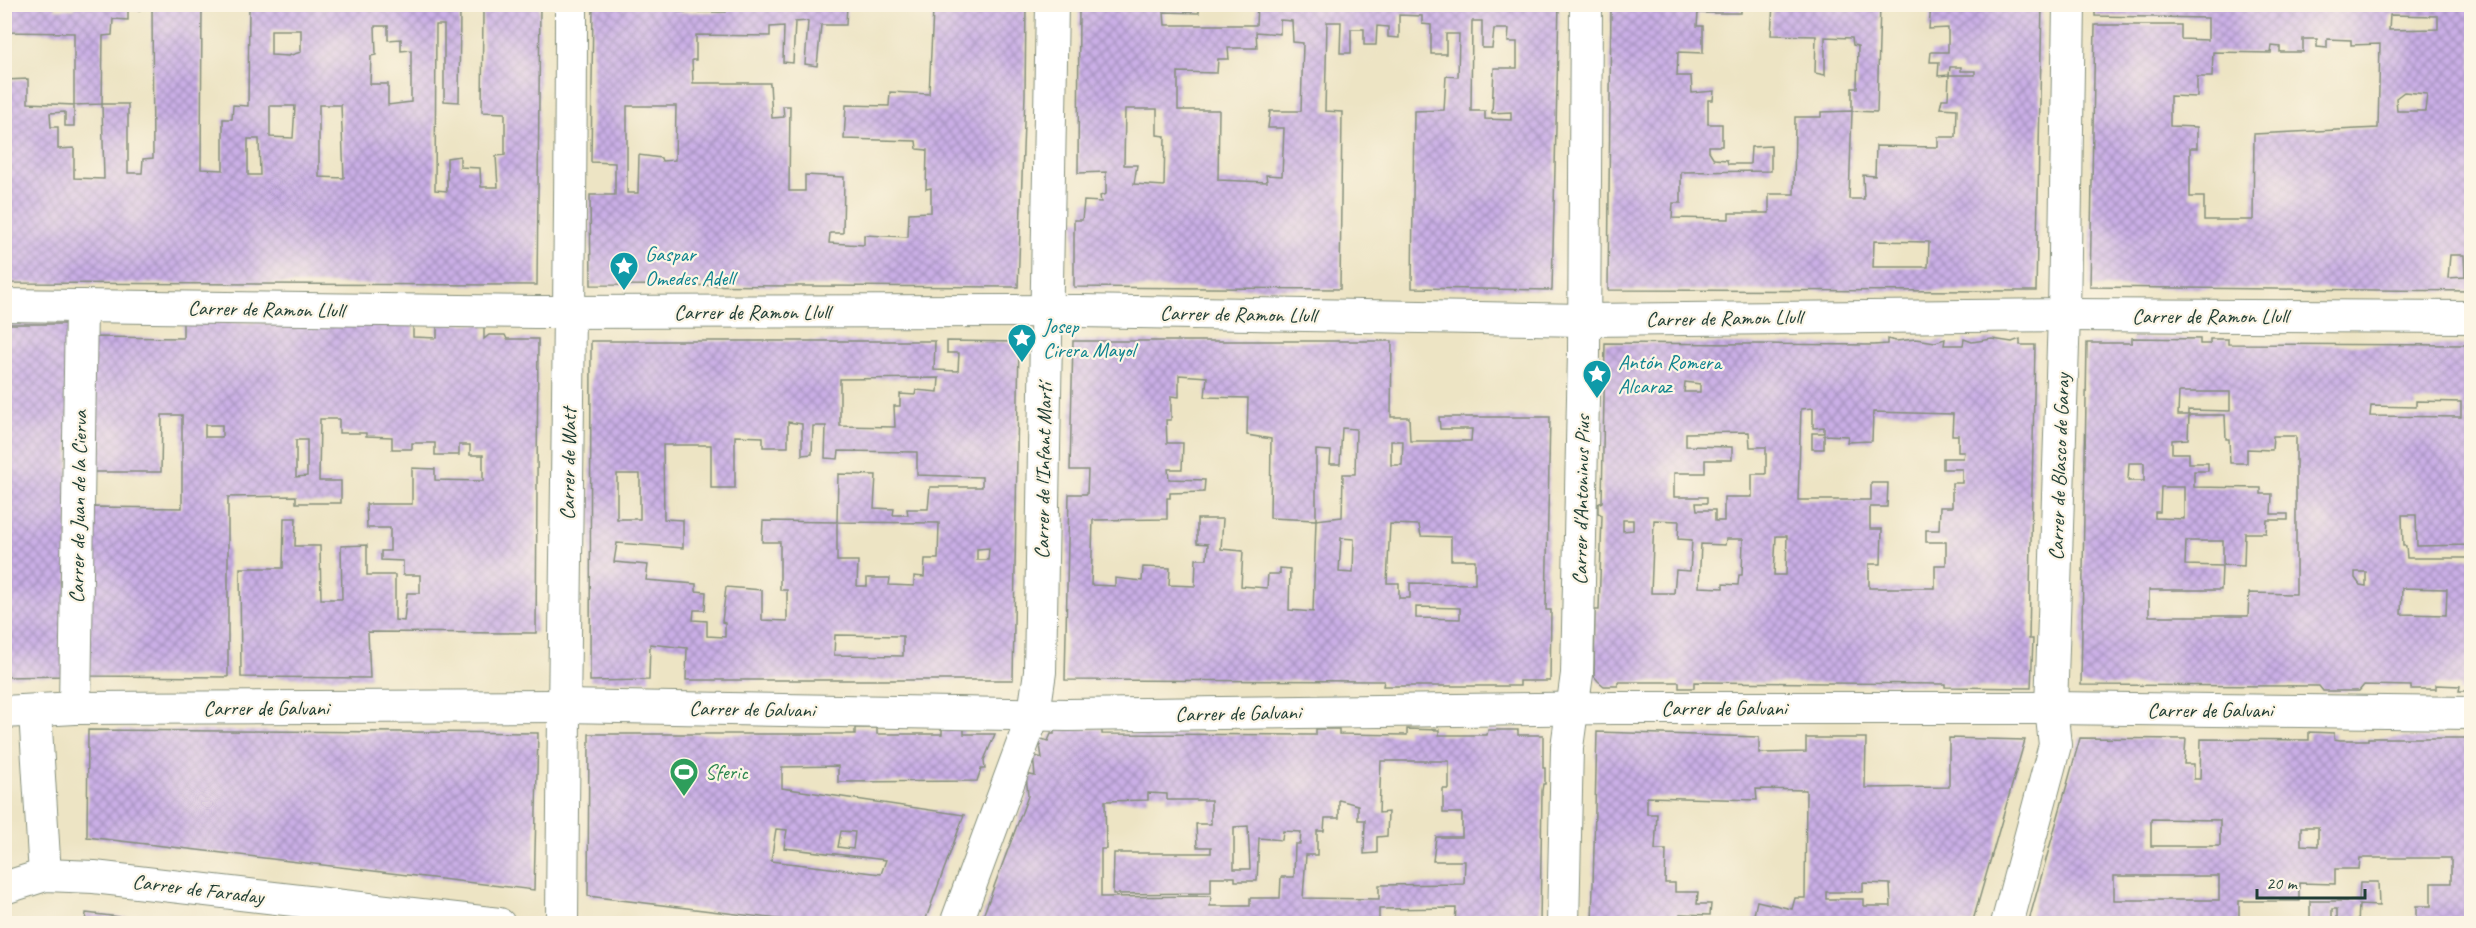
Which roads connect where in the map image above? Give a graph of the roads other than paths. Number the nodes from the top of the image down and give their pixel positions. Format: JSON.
{"nodes":[{"id":1,"x":571,"y":4,"type":"edge"},
{"id":2,"x":1052,"y":4,"type":"edge"},
{"id":3,"x":1586,"y":4,"type":"edge"},
{"id":4,"x":2069,"y":4,"type":"edge"},
{"id":5,"x":4,"y":305,"type":"edge"},
{"id":6,"x":81,"y":306,"type":"junction"},
{"id":7,"x":571,"y":311,"type":"junction"},
{"id":8,"x":1046,"y":312,"type":"junction"},
{"id":9,"x":2064,"y":315,"type":"junction"},
{"id":10,"x":2472,"y":317,"type":"edge"},
{"id":11,"x":1582,"y":320,"type":"junction"},
{"id":12,"x":563,"y":706,"type":"junction"},
{"id":13,"x":75,"y":708,"type":"junction"},
{"id":14,"x":2051,"y":708,"type":"junction"},
{"id":15,"x":1572,"y":709,"type":"junction"},
{"id":16,"x":20,"y":712,"type":"edge"},
{"id":17,"x":1034,"y":713,"type":"junction"},
{"id":18,"x":2472,"y":713,"type":"edge"},
{"id":19,"x":45,"y":875,"type":"junction"},
{"id":20,"x":4,"y":888,"type":"edge"},
{"id":21,"x":500,"y":924,"type":"edge"},
{"id":22,"x":562,"y":924,"type":"edge"},
{"id":23,"x":956,"y":924,"type":"edge"},
{"id":24,"x":1563,"y":924,"type":"edge"},
{"id":25,"x":2007,"y":924,"type":"edge"}],
"edges":[{"from":1,"to":7,"type":"street","name":"Carrer de Watt"},
{"from":2,"to":8,"type":"street","name":"Carrer de l'Infant Martí"},
{"from":3,"to":11,"type":"street","name":"Carrer d'Antoninus Pius"},
{"from":4,"to":9,"type":"street","name":"Carrer de Blasco de Garay"},
{"from":5,"to":6,"type":"street","name":"Carrer de Ramon Llull"},
{"from":6,"to":7,"type":"street","name":"Carrer de Ramon Llull"},
{"from":6,"to":13,"type":"street","name":"Carrer de Juan de la Cierva"},
{"from":7,"to":8,"type":"street","name":"Carrer de Ramon Llull"},
{"from":7,"to":12,"type":"street","name":"Carrer de Watt"},
{"from":8,"to":11,"type":"street","name":"Carrer de Ramon Llull"},
{"from":8,"to":17,"type":"street","name":"Carrer de l'Infant Martí"},
{"from":9,"to":10,"type":"street","name":"Carrer de Ramon Llull"},
{"from":9,"to":11,"type":"street","name":"Carrer de Ramon Llull"},
{"from":9,"to":14,"type":"street","name":"Carrer de Blasco de Garay"},
{"from":11,"to":15,"type":"street","name":"Carrer d'Antoninus Pius"},
{"from":12,"to":13,"type":"street","name":"Carrer de Galvani"},
{"from":12,"to":17,"type":"street","name":"Carrer de Galvani"},
{"from":12,"to":22,"type":"street","name":"Carrer de Watt"},
{"from":13,"to":16,"type":"street","name":"Carrer de Galvani"},
{"from":14,"to":15,"type":"street","name":"Carrer de Galvani"},
{"from":14,"to":18,"type":"street","name":"Carrer de Galvani"},
{"from":14,"to":25,"type":"street","name":"Carrer de Blasco de Garay"},
{"from":15,"to":17,"type":"street","name":"Carrer de Galvani"},
{"from":15,"to":24,"type":"street","name":"Carrer d'Antoninus Pius"},
{"from":16,"to":19,"type":"street"},
{"from":17,"to":23,"type":"street","name":"Carrer de l'Infant Martí"},
{"from":19,"to":20,"type":"street","name":"Carrer de Faraday"},
{"from":19,"to":21,"type":"street","name":"Carrer de Faraday"}]}
